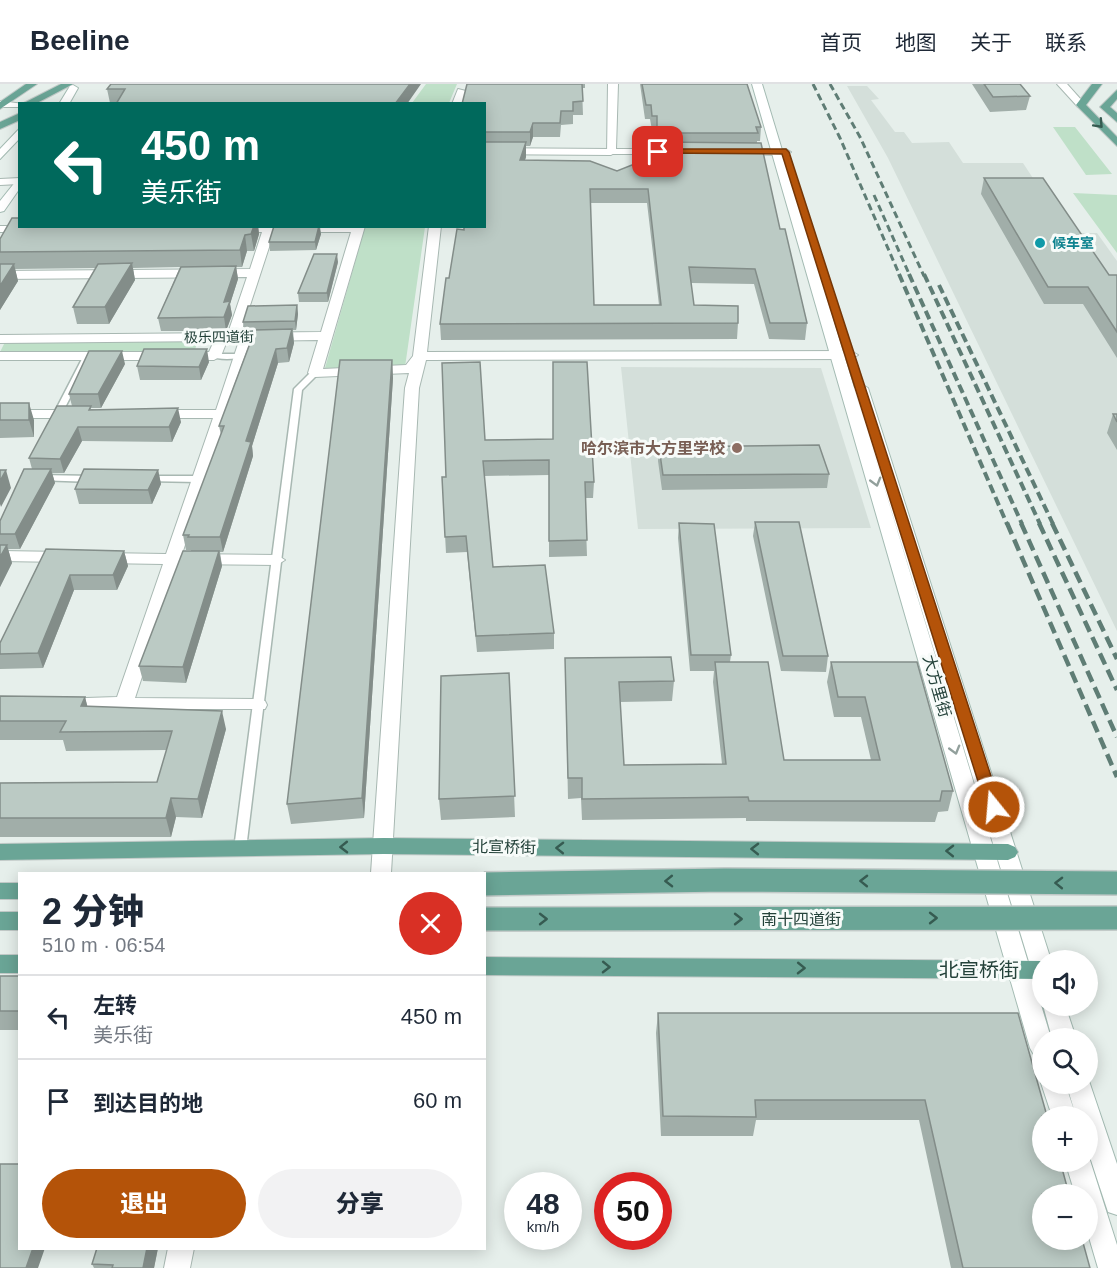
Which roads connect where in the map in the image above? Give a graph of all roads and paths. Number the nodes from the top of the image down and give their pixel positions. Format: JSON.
{"nodes":[{"id":1,"x":32,"y":84,"type":"edge"},
{"id":2,"x":57,"y":84,"type":"edge"},
{"id":3,"x":613,"y":84,"type":"edge"},
{"id":4,"x":757,"y":84,"type":"edge"},
{"id":5,"x":763,"y":84,"type":"edge"},
{"id":6,"x":1062,"y":84,"type":"edge"},
{"id":7,"x":1089,"y":84,"type":"edge"},
{"id":8,"x":1097,"y":84,"type":"edge"},
{"id":9,"x":75,"y":85,"type":"edge"},
{"id":10,"x":461,"y":91,"type":"dead end"},
{"id":11,"x":1117,"y":93,"type":"edge"},
{"id":12,"x":45,"y":100,"type":"edge"},
{"id":13,"x":1085,"y":101,"type":"junction"},
{"id":14,"x":65,"y":102,"type":"edge"},
{"id":15,"x":458,"y":102,"type":"edge"},
{"id":16,"x":1,"y":105,"type":"edge"},
{"id":17,"x":18,"y":105,"type":"edge"},
{"id":18,"x":18,"y":106,"type":"edge"},
{"id":19,"x":0,"y":115,"type":"edge"},
{"id":20,"x":1116,"y":116,"type":"edge"},
{"id":21,"x":18,"y":117,"type":"edge"},
{"id":22,"x":0,"y":126,"type":"edge"},
{"id":23,"x":18,"y":134,"type":"edge"},
{"id":24,"x":1117,"y":143,"type":"edge"},
{"id":25,"x":486,"y":151,"type":"edge"},
{"id":26,"x":611,"y":152,"type":"junction"},
{"id":27,"x":694,"y":152,"type":"edge"},
{"id":28,"x":730,"y":152,"type":"edge"},
{"id":29,"x":782,"y":152,"type":"junction"},
{"id":30,"x":0,"y":156,"type":"edge"},
{"id":31,"x":18,"y":181,"type":"edge"},
{"id":32,"x":0,"y":182,"type":"edge"},
{"id":33,"x":18,"y":182,"type":"edge"},
{"id":34,"x":0,"y":209,"type":"edge"},
{"id":35,"x":270,"y":228,"type":"edge"},
{"id":36,"x":359,"y":228,"type":"edge"},
{"id":37,"x":435,"y":228,"type":"edge"},
{"id":38,"x":0,"y":229,"type":"edge"},
{"id":39,"x":47,"y":229,"type":"edge"},
{"id":40,"x":223,"y":229,"type":"edge"},
{"id":41,"x":255,"y":273,"type":"junction"},
{"id":42,"x":0,"y":275,"type":"edge"},
{"id":43,"x":325,"y":336,"type":"junction"},
{"id":44,"x":234,"y":337,"type":"junction"},
{"id":45,"x":0,"y":339,"type":"edge"},
{"id":46,"x":845,"y":355,"type":"junction"},
{"id":47,"x":0,"y":356,"type":"edge"},
{"id":48,"x":88,"y":356,"type":"junction"},
{"id":49,"x":214,"y":356,"type":"junction"},
{"id":50,"x":240,"y":356,"type":"junction"},
{"id":51,"x":420,"y":356,"type":"junction"},
{"id":52,"x":315,"y":373,"type":"junction"},
{"id":53,"x":0,"y":414,"type":"edge"},
{"id":54,"x":92,"y":414,"type":"edge"},
{"id":55,"x":139,"y":414,"type":"edge"},
{"id":56,"x":220,"y":414,"type":"junction"},
{"id":57,"x":54,"y":420,"type":"junction"},
{"id":58,"x":35,"y":478,"type":"edge"},
{"id":59,"x":105,"y":479,"type":"edge"},
{"id":60,"x":140,"y":479,"type":"edge"},
{"id":61,"x":198,"y":479,"type":"junction"},
{"id":62,"x":0,"y":556,"type":"edge"},
{"id":63,"x":43,"y":557,"type":"junction"},
{"id":64,"x":171,"y":558,"type":"junction"},
{"id":65,"x":277,"y":560,"type":"junction"},
{"id":66,"x":33,"y":577,"type":"edge"},
{"id":67,"x":45,"y":703,"type":"edge"},
{"id":68,"x":124,"y":704,"type":"junction"},
{"id":69,"x":258,"y":705,"type":"junction"},
{"id":70,"x":384,"y":846,"type":"junction"},
{"id":71,"x":240,"y":849,"type":"junction"},
{"id":72,"x":0,"y":852,"type":"edge"},
{"id":73,"x":985,"y":852,"type":"junction"},
{"id":74,"x":1008,"y":852,"type":"junction"},
{"id":75,"x":381,"y":872,"type":"edge"},
{"id":76,"x":1117,"y":883,"type":"edge"},
{"id":77,"x":486,"y":884,"type":"edge"},
{"id":78,"x":0,"y":891,"type":"edge"},
{"id":79,"x":18,"y":891,"type":"edge"},
{"id":80,"x":1117,"y":918,"type":"edge"},
{"id":81,"x":486,"y":919,"type":"edge"},
{"id":82,"x":0,"y":921,"type":"edge"},
{"id":83,"x":18,"y":921,"type":"edge"},
{"id":84,"x":1036,"y":950,"type":"edge"},
{"id":85,"x":0,"y":964,"type":"edge"},
{"id":86,"x":18,"y":964,"type":"edge"},
{"id":87,"x":486,"y":966,"type":"edge"},
{"id":88,"x":1032,"y":969,"type":"edge"},
{"id":89,"x":1018,"y":970,"type":"junction"},
{"id":90,"x":1036,"y":1028,"type":"edge"},
{"id":91,"x":1082,"y":1094,"type":"edge"},
{"id":92,"x":1081,"y":1172,"type":"edge"},
{"id":93,"x":1117,"y":1203,"type":"edge"},
{"id":94,"x":181,"y":1250,"type":"edge"},
{"id":95,"x":177,"y":1268,"type":"edge"},
{"id":96,"x":1111,"y":1268,"type":"edge"}],
"edges":[{"from":1,"to":16,"type":"main road"},
{"from":2,"to":12,"type":"main road"},
{"from":3,"to":26,"type":"street"},
{"from":4,"to":29,"type":"street","name":"大方里街"},
{"from":5,"to":29,"type":"street","name":"大方里街"},
{"from":6,"to":13,"type":"street"},
{"from":7,"to":13,"type":"main road"},
{"from":8,"to":13,"type":"main road"},
{"from":9,"to":12,"type":"main road"},
{"from":9,"to":14,"type":"street"},
{"from":10,"to":15,"type":"street"},
{"from":11,"to":20,"type":"main road"},
{"from":13,"to":24,"type":"main road","one_way":true},
{"from":16,"to":17,"type":"street"},
{"from":18,"to":19,"type":"main road"},
{"from":21,"to":22,"type":"main road"},
{"from":23,"to":30,"type":"street"},
{"from":25,"to":26,"type":"street"},
{"from":26,"to":27,"type":"street"},
{"from":28,"to":29,"type":"street"},
{"from":29,"to":46,"type":"street","name":"大方里街"},
{"from":31,"to":32,"type":"street"},
{"from":33,"to":34,"type":"street"},
{"from":35,"to":36,"type":"street"},
{"from":35,"to":40,"type":"street"},
{"from":35,"to":41,"type":"street"},
{"from":36,"to":43,"type":"street"},
{"from":37,"to":51,"type":"street"},
{"from":38,"to":39,"type":"street"},
{"from":41,"to":42,"type":"street"},
{"from":41,"to":44,"type":"street"},
{"from":43,"to":44,"type":"street","name":"极乐四道街"},
{"from":43,"to":52,"type":"street"},
{"from":44,"to":45,"type":"street","name":"极乐四道街"},
{"from":44,"to":49,"type":"street"},
{"from":44,"to":50,"type":"street"},
{"from":46,"to":51,"type":"street"},
{"from":46,"to":73,"type":"street","name":"大方里街","one_way":true},
{"from":46,"to":74,"type":"street","name":"大方里街"},
{"from":47,"to":48,"type":"street"},
{"from":48,"to":49,"type":"street"},
{"from":48,"to":57,"type":"lane"},
{"from":49,"to":50,"type":"lane"},
{"from":50,"to":56,"type":"street"},
{"from":51,"to":52,"type":"street"},
{"from":51,"to":70,"type":"street"},
{"from":52,"to":65,"type":"lane"},
{"from":53,"to":57,"type":"street"},
{"from":54,"to":57,"type":"street"},
{"from":55,"to":56,"type":"street"},
{"from":56,"to":61,"type":"street"},
{"from":58,"to":59,"type":"lane"},
{"from":60,"to":61,"type":"lane"},
{"from":61,"to":64,"type":"street"},
{"from":62,"to":63,"type":"street"},
{"from":63,"to":64,"type":"street"},
{"from":63,"to":66,"type":"street"},
{"from":64,"to":65,"type":"street"},
{"from":64,"to":68,"type":"street"},
{"from":65,"to":69,"type":"lane"},
{"from":67,"to":68,"type":"street"},
{"from":68,"to":69,"type":"street"},
{"from":69,"to":71,"type":"lane"},
{"from":70,"to":71,"type":"main road","name":"北宣桥街","one_way":true},
{"from":73,"to":70,"type":"main road","name":"北宣桥街","one_way":true},
{"from":70,"to":75,"type":"street"},
{"from":71,"to":72,"type":"main road","name":"北宣桥街"},
{"from":73,"to":74,"type":"main road","name":"北宣桥街"},
{"from":73,"to":89,"type":"street","name":"大方里街"},
{"from":74,"to":84,"type":"street","name":"大方里街"},
{"from":76,"to":77,"type":"main road","one_way":true,"bridge":true},
{"from":78,"to":79,"type":"main road"},
{"from":81,"to":80,"type":"main road","name":"南十四道街","one_way":true,"bridge":true},
{"from":82,"to":83,"type":"main road"},
{"from":85,"to":86,"type":"main road"},
{"from":87,"to":89,"type":"main road","name":"北宣桥街","one_way":true},
{"from":88,"to":89,"type":"main road","name":"北宣桥街"},
{"from":89,"to":90,"type":"street","name":"大方里街"},
{"from":91,"to":93,"type":"street"},
{"from":92,"to":96,"type":"street"},
{"from":94,"to":95,"type":"street"}]}
